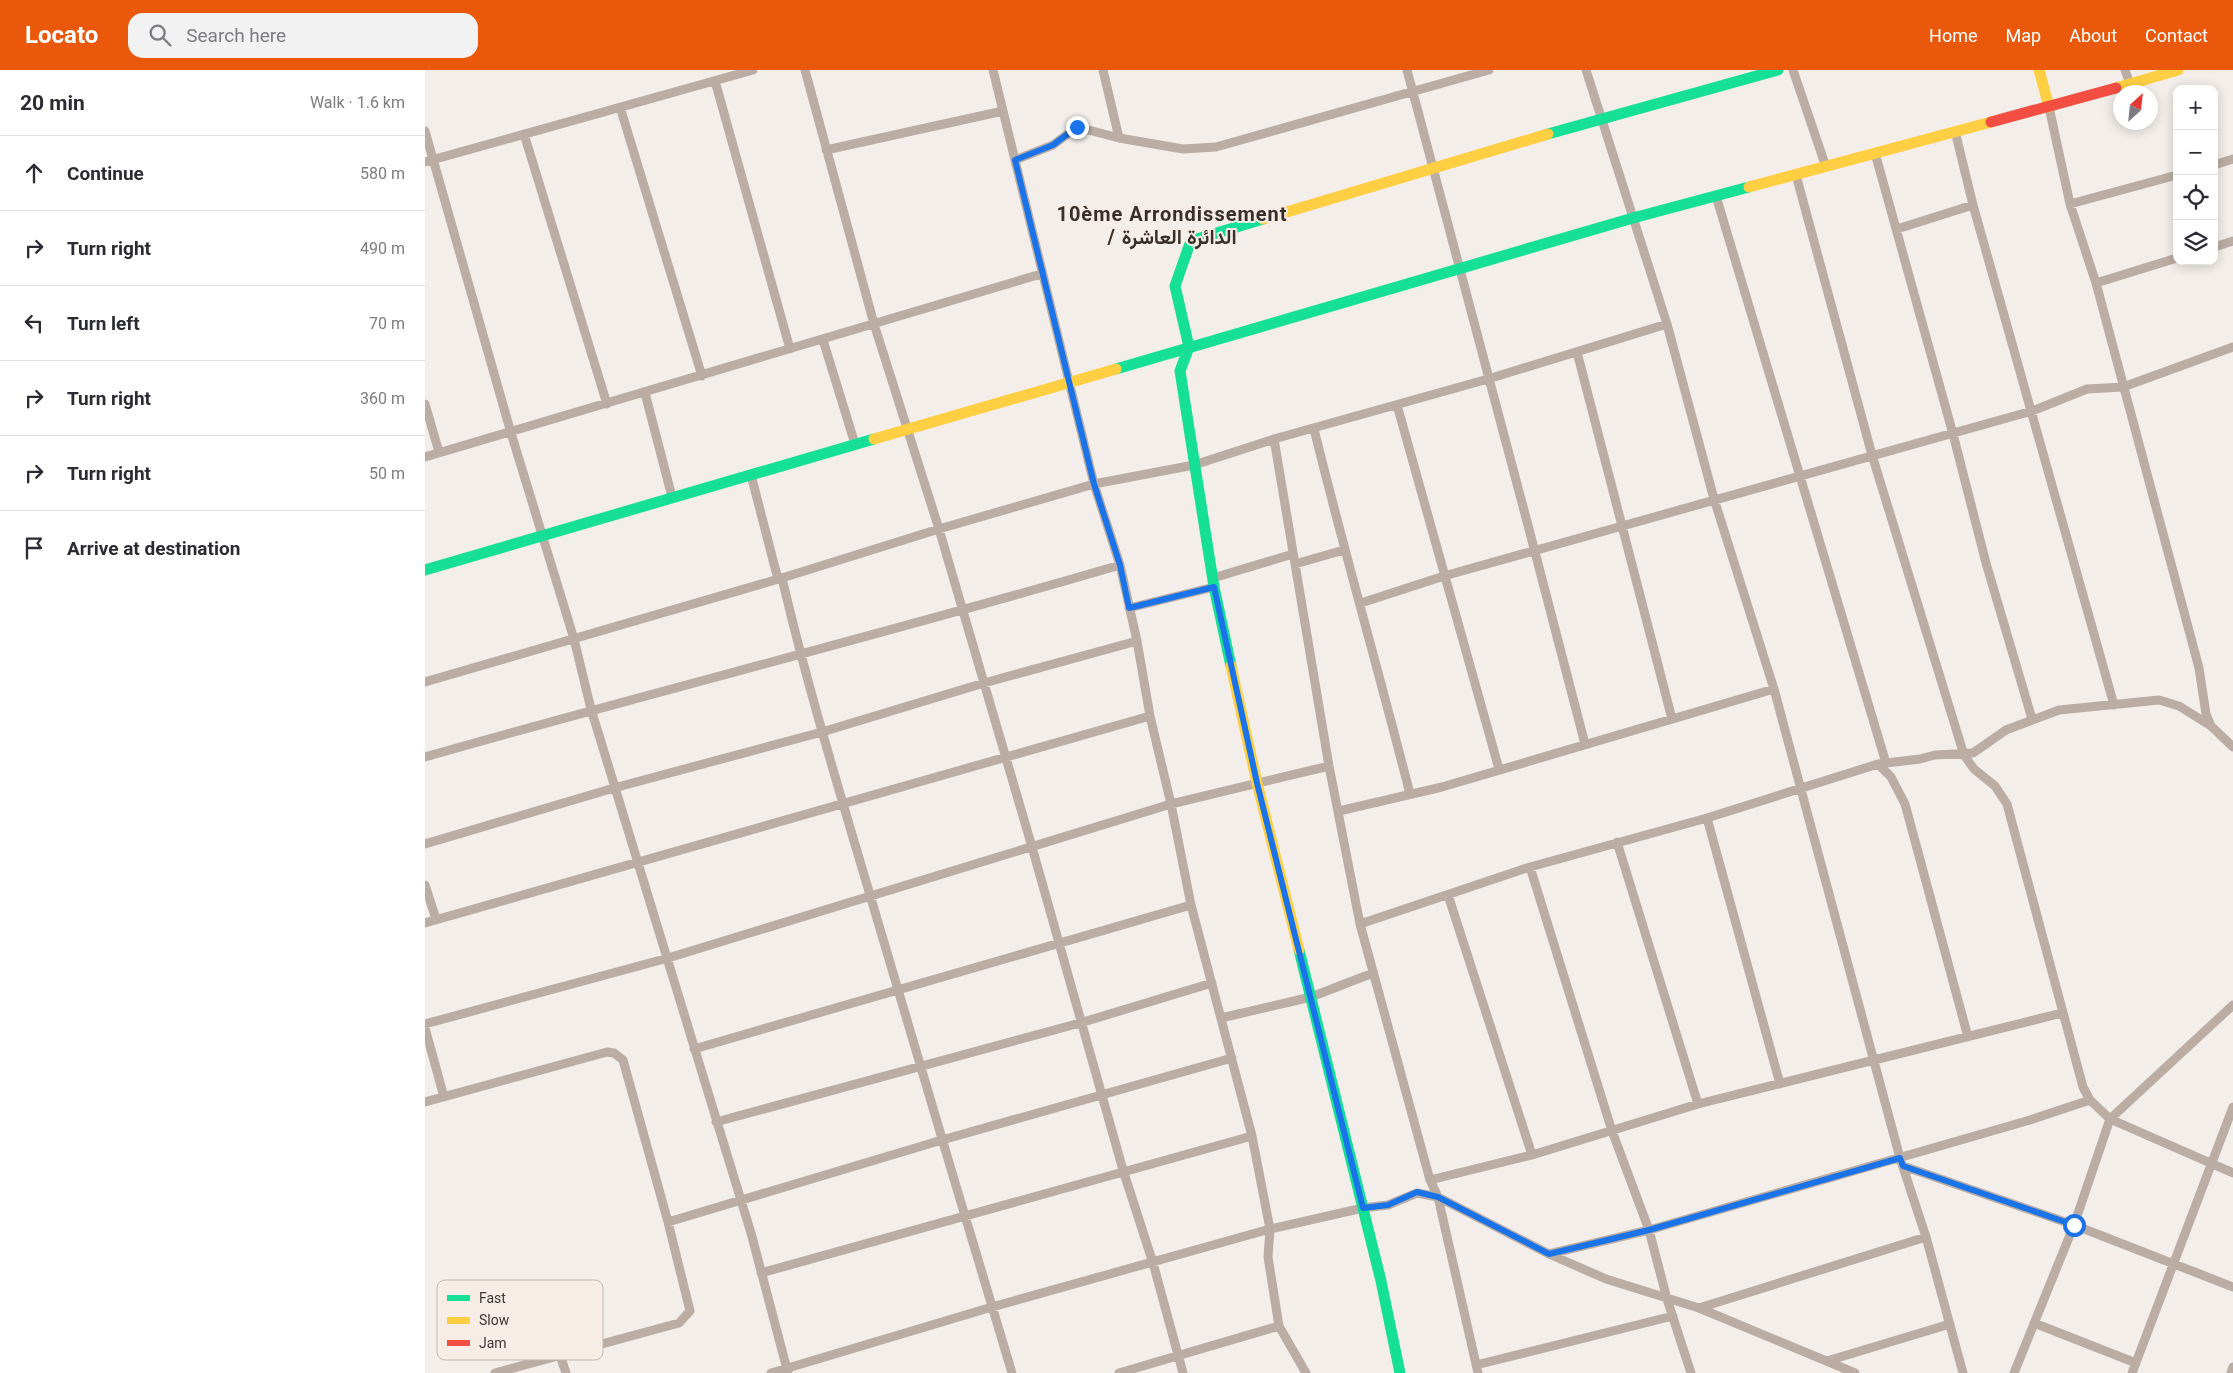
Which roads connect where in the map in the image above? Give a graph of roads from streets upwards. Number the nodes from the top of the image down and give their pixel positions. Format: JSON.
{"nodes":[{"id":1,"x":753,"y":70,"type":"edge"},
{"id":2,"x":805,"y":70,"type":"edge"},
{"id":3,"x":993,"y":70,"type":"edge"},
{"id":4,"x":1103,"y":70,"type":"edge"},
{"id":5,"x":1407,"y":70,"type":"edge"},
{"id":6,"x":1489,"y":70,"type":"edge"},
{"id":7,"x":1586,"y":70,"type":"edge"},
{"id":8,"x":1778,"y":70,"type":"edge"},
{"id":9,"x":1793,"y":70,"type":"edge"},
{"id":10,"x":2039,"y":70,"type":"edge"},
{"id":11,"x":2125,"y":70,"type":"edge"},
{"id":12,"x":2177,"y":70,"type":"edge"},
{"id":13,"x":742,"y":72,"type":"edge"},
{"id":14,"x":715,"y":81,"type":"junction"},
{"id":15,"x":2130,"y":84,"type":"junction"},
{"id":16,"x":1413,"y":93,"type":"junction"},
{"id":17,"x":620,"y":107,"type":"junction"},
{"id":18,"x":2049,"y":107,"type":"junction"},
{"id":19,"x":1003,"y":111,"type":"junction"},
{"id":20,"x":1602,"y":118,"type":"junction"},
{"id":21,"x":425,"y":130,"type":"edge"},
{"id":22,"x":1955,"y":131,"type":"junction"},
{"id":23,"x":524,"y":134,"type":"junction"},
{"id":24,"x":1119,"y":138,"type":"junction"},
{"id":25,"x":826,"y":150,"type":"junction"},
{"id":26,"x":1875,"y":153,"type":"junction"},
{"id":27,"x":2233,"y":159,"type":"edge"},
{"id":28,"x":429,"y":160,"type":"edge"},
{"id":29,"x":1015,"y":160,"type":"junction"},
{"id":30,"x":2218,"y":163,"type":"edge"},
{"id":31,"x":1826,"y":167,"type":"junction"},
{"id":32,"x":1433,"y":169,"type":"junction"},
{"id":33,"x":1796,"y":175,"type":"junction"},
{"id":34,"x":2173,"y":176,"type":"edge"},
{"id":35,"x":1716,"y":196,"type":"junction"},
{"id":36,"x":2070,"y":204,"type":"junction"},
{"id":37,"x":1973,"y":205,"type":"junction"},
{"id":38,"x":1633,"y":218,"type":"junction"},
{"id":39,"x":1897,"y":229,"type":"junction"},
{"id":40,"x":2233,"y":241,"type":"edge"},
{"id":41,"x":2218,"y":246,"type":"edge"},
{"id":42,"x":2173,"y":259,"type":"edge"},
{"id":43,"x":1462,"y":268,"type":"junction"},
{"id":44,"x":1041,"y":274,"type":"junction"},
{"id":45,"x":2096,"y":282,"type":"junction"},
{"id":46,"x":874,"y":324,"type":"junction"},
{"id":47,"x":1667,"y":324,"type":"junction"},
{"id":48,"x":823,"y":340,"type":"junction"},
{"id":49,"x":1189,"y":347,"type":"junction"},
{"id":50,"x":2233,"y":347,"type":"edge"},
{"id":51,"x":790,"y":349,"type":"junction"},
{"id":52,"x":1577,"y":352,"type":"junction"},
{"id":53,"x":702,"y":376,"type":"junction"},
{"id":54,"x":1488,"y":379,"type":"junction"},
{"id":55,"x":1068,"y":382,"type":"junction"},
{"id":56,"x":2123,"y":387,"type":"junction"},
{"id":57,"x":645,"y":392,"type":"junction"},
{"id":58,"x":425,"y":404,"type":"edge"},
{"id":59,"x":607,"y":404,"type":"junction"},
{"id":60,"x":1397,"y":405,"type":"junction"},
{"id":61,"x":2031,"y":411,"type":"junction"},
{"id":62,"x":1314,"y":428,"type":"junction"},
{"id":63,"x":908,"y":429,"type":"junction"},
{"id":64,"x":511,"y":433,"type":"junction"},
{"id":65,"x":1953,"y":434,"type":"junction"},
{"id":66,"x":1274,"y":439,"type":"junction"},
{"id":67,"x":855,"y":444,"type":"junction"},
{"id":68,"x":439,"y":452,"type":"junction"},
{"id":69,"x":1872,"y":456,"type":"junction"},
{"id":70,"x":425,"y":457,"type":"edge"},
{"id":71,"x":1195,"y":465,"type":"junction"},
{"id":72,"x":751,"y":475,"type":"junction"},
{"id":73,"x":1799,"y":476,"type":"junction"},
{"id":74,"x":1094,"y":484,"type":"junction"},
{"id":75,"x":672,"y":498,"type":"junction"},
{"id":76,"x":1714,"y":499,"type":"junction"},
{"id":77,"x":1622,"y":525,"type":"junction"},
{"id":78,"x":939,"y":529,"type":"junction"},
{"id":79,"x":543,"y":535,"type":"junction"},
{"id":80,"x":1344,"y":550,"type":"junction"},
{"id":81,"x":1535,"y":550,"type":"junction"},
{"id":82,"x":1293,"y":554,"type":"junction"},
{"id":83,"x":1295,"y":564,"type":"junction"},
{"id":84,"x":1120,"y":565,"type":"junction"},
{"id":85,"x":425,"y":570,"type":"edge"},
{"id":86,"x":1443,"y":576,"type":"junction"},
{"id":87,"x":782,"y":578,"type":"junction"},
{"id":88,"x":1213,"y":582,"type":"junction"},
{"id":89,"x":1361,"y":603,"type":"junction"},
{"id":90,"x":1129,"y":608,"type":"junction"},
{"id":91,"x":962,"y":612,"type":"junction"},
{"id":92,"x":574,"y":639,"type":"junction"},
{"id":93,"x":1137,"y":641,"type":"junction"},
{"id":94,"x":800,"y":656,"type":"junction"},
{"id":95,"x":425,"y":682,"type":"edge"},
{"id":96,"x":984,"y":683,"type":"junction"},
{"id":97,"x":1774,"y":689,"type":"junction"},
{"id":98,"x":2114,"y":705,"type":"junction"},
{"id":99,"x":591,"y":709,"type":"junction"},
{"id":100,"x":1150,"y":716,"type":"junction"},
{"id":101,"x":1672,"y":719,"type":"junction"},
{"id":102,"x":2032,"y":719,"type":"junction"},
{"id":103,"x":2211,"y":726,"type":"junction"},
{"id":104,"x":822,"y":732,"type":"junction"},
{"id":105,"x":1585,"y":744,"type":"junction"},
{"id":106,"x":2233,"y":747,"type":"edge"},
{"id":107,"x":1964,"y":755,"type":"junction"},
{"id":108,"x":425,"y":757,"type":"edge"},
{"id":109,"x":1004,"y":757,"type":"junction"},
{"id":110,"x":1882,"y":764,"type":"junction"},
{"id":111,"x":1329,"y":766,"type":"junction"},
{"id":112,"x":1499,"y":769,"type":"junction"},
{"id":113,"x":1257,"y":783,"type":"junction"},
{"id":114,"x":1802,"y":787,"type":"junction"},
{"id":115,"x":615,"y":788,"type":"junction"},
{"id":116,"x":1410,"y":794,"type":"junction"},
{"id":117,"x":842,"y":802,"type":"junction"},
{"id":118,"x":1171,"y":804,"type":"junction"},
{"id":119,"x":1339,"y":811,"type":"junction"},
{"id":120,"x":1707,"y":818,"type":"junction"},
{"id":121,"x":1617,"y":842,"type":"junction"},
{"id":122,"x":425,"y":844,"type":"edge"},
{"id":123,"x":1032,"y":847,"type":"junction"},
{"id":124,"x":637,"y":862,"type":"junction"},
{"id":125,"x":1530,"y":867,"type":"junction"},
{"id":126,"x":425,"y":885,"type":"edge"},
{"id":127,"x":1448,"y":895,"type":"junction"},
{"id":128,"x":870,"y":896,"type":"junction"},
{"id":129,"x":1191,"y":905,"type":"junction"},
{"id":130,"x":436,"y":919,"type":"junction"},
{"id":131,"x":425,"y":922,"type":"edge"},
{"id":132,"x":1360,"y":924,"type":"junction"},
{"id":133,"x":1059,"y":943,"type":"junction"},
{"id":134,"x":669,"y":958,"type":"junction"},
{"id":135,"x":1373,"y":973,"type":"junction"},
{"id":136,"x":1212,"y":983,"type":"junction"},
{"id":137,"x":897,"y":989,"type":"junction"},
{"id":138,"x":1311,"y":997,"type":"junction"},
{"id":139,"x":2233,"y":1005,"type":"edge"},
{"id":140,"x":2063,"y":1013,"type":"junction"},
{"id":141,"x":1221,"y":1018,"type":"junction"},
{"id":142,"x":1080,"y":1023,"type":"junction"},
{"id":143,"x":425,"y":1026,"type":"edge"},
{"id":144,"x":1968,"y":1037,"type":"junction"},
{"id":145,"x":694,"y":1049,"type":"junction"},
{"id":146,"x":1232,"y":1058,"type":"junction"},
{"id":147,"x":1875,"y":1060,"type":"junction"},
{"id":148,"x":919,"y":1068,"type":"junction"},
{"id":149,"x":1780,"y":1084,"type":"junction"},
{"id":150,"x":1102,"y":1094,"type":"junction"},
{"id":151,"x":444,"y":1097,"type":"junction"},
{"id":152,"x":2090,"y":1100,"type":"junction"},
{"id":153,"x":425,"y":1102,"type":"edge"},
{"id":154,"x":1698,"y":1104,"type":"junction"},
{"id":155,"x":2233,"y":1107,"type":"edge"},
{"id":156,"x":2110,"y":1119,"type":"junction"},
{"id":157,"x":716,"y":1122,"type":"junction"},
{"id":158,"x":1612,"y":1131,"type":"junction"},
{"id":159,"x":1252,"y":1136,"type":"junction"},
{"id":160,"x":941,"y":1140,"type":"junction"},
{"id":161,"x":1532,"y":1155,"type":"junction"},
{"id":162,"x":1901,"y":1162,"type":"junction"},
{"id":163,"x":2210,"y":1164,"type":"junction"},
{"id":164,"x":1123,"y":1170,"type":"junction"},
{"id":165,"x":2233,"y":1173,"type":"edge"},
{"id":166,"x":1430,"y":1180,"type":"junction"},
{"id":167,"x":1438,"y":1197,"type":"junction"},
{"id":168,"x":741,"y":1199,"type":"junction"},
{"id":169,"x":1363,"y":1208,"type":"junction"},
{"id":170,"x":964,"y":1216,"type":"junction"},
{"id":171,"x":668,"y":1222,"type":"junction"},
{"id":172,"x":2074,"y":1225,"type":"junction"},
{"id":173,"x":1270,"y":1229,"type":"junction"},
{"id":174,"x":1649,"y":1230,"type":"junction"},
{"id":175,"x":1926,"y":1237,"type":"junction"},
{"id":176,"x":1549,"y":1254,"type":"junction"},
{"id":177,"x":1153,"y":1263,"type":"junction"},
{"id":178,"x":2174,"y":1265,"type":"junction"},
{"id":179,"x":761,"y":1272,"type":"junction"},
{"id":180,"x":2233,"y":1287,"type":"edge"},
{"id":181,"x":1667,"y":1298,"type":"junction"},
{"id":182,"x":992,"y":1306,"type":"junction"},
{"id":183,"x":1699,"y":1308,"type":"junction"},
{"id":184,"x":1673,"y":1316,"type":"junction"},
{"id":185,"x":2034,"y":1323,"type":"junction"},
{"id":186,"x":1950,"y":1324,"type":"junction"},
{"id":187,"x":1279,"y":1326,"type":"junction"},
{"id":188,"x":603,"y":1343,"type":"edge"},
{"id":189,"x":1177,"y":1356,"type":"junction"},
{"id":190,"x":542,"y":1360,"type":"edge"},
{"id":191,"x":562,"y":1360,"type":"edge"},
{"id":192,"x":1827,"y":1361,"type":"junction"},
{"id":193,"x":2136,"y":1363,"type":"junction"},
{"id":194,"x":2233,"y":1367,"type":"edge"},
{"id":195,"x":1477,"y":1369,"type":"edge"},
{"id":196,"x":788,"y":1371,"type":"edge"},
{"id":197,"x":495,"y":1373,"type":"edge"},
{"id":198,"x":566,"y":1373,"type":"edge"},
{"id":199,"x":771,"y":1373,"type":"edge"},
{"id":200,"x":1012,"y":1373,"type":"edge"},
{"id":201,"x":1119,"y":1373,"type":"edge"},
{"id":202,"x":1183,"y":1373,"type":"edge"},
{"id":203,"x":1306,"y":1373,"type":"edge"},
{"id":204,"x":1400,"y":1373,"type":"edge"},
{"id":205,"x":1691,"y":1373,"type":"edge"},
{"id":206,"x":1855,"y":1373,"type":"edge"},
{"id":207,"x":1963,"y":1373,"type":"edge"},
{"id":208,"x":2014,"y":1373,"type":"edge"},
{"id":209,"x":2132,"y":1373,"type":"edge"},
{"id":210,"x":2231,"y":1373,"type":"edge"}],
"edges":[{"from":1,"to":13,"type":"street"},
{"from":2,"to":25,"type":"street"},
{"from":3,"to":19,"type":"street"},
{"from":4,"to":24,"type":"street"},
{"from":5,"to":16,"type":"street"},
{"from":6,"to":16,"type":"street"},
{"from":7,"to":20,"type":"street"},
{"from":8,"to":20,"type":"street"},
{"from":9,"to":31,"type":"street"},
{"from":10,"to":18,"type":"street"},
{"from":11,"to":15,"type":"street"},
{"from":12,"to":15,"type":"street"},
{"from":13,"to":14,"type":"street"},
{"from":14,"to":17,"type":"street"},
{"from":14,"to":51,"type":"street"},
{"from":15,"to":18,"type":"street"},
{"from":16,"to":24,"type":"street"},
{"from":16,"to":32,"type":"street"},
{"from":17,"to":23,"type":"street"},
{"from":17,"to":53,"type":"street"},
{"from":18,"to":22,"type":"street"},
{"from":18,"to":36,"type":"street"},
{"from":19,"to":25,"type":"street"},
{"from":19,"to":29,"type":"street"},
{"from":20,"to":32,"type":"street"},
{"from":20,"to":38,"type":"street"},
{"from":21,"to":28,"type":"street"},
{"from":22,"to":26,"type":"street"},
{"from":22,"to":37,"type":"street"},
{"from":23,"to":28,"type":"street"},
{"from":23,"to":59,"type":"street"},
{"from":24,"to":29,"type":"street"},
{"from":25,"to":46,"type":"street"},
{"from":26,"to":31,"type":"street"},
{"from":26,"to":39,"type":"street"},
{"from":27,"to":30,"type":"street"},
{"from":28,"to":64,"type":"street"},
{"from":29,"to":44,"type":"street"},
{"from":31,"to":33,"type":"street"},
{"from":32,"to":43,"type":"street"},
{"from":32,"to":49,"type":"street"},
{"from":33,"to":35,"type":"street"},
{"from":33,"to":69,"type":"street"},
{"from":34,"to":36,"type":"street"},
{"from":35,"to":38,"type":"street"},
{"from":35,"to":73,"type":"street"},
{"from":36,"to":45,"type":"street"},
{"from":37,"to":39,"type":"street"},
{"from":37,"to":61,"type":"street"},
{"from":38,"to":43,"type":"street"},
{"from":38,"to":47,"type":"street"},
{"from":39,"to":65,"type":"street"},
{"from":40,"to":41,"type":"street"},
{"from":42,"to":45,"type":"street"},
{"from":43,"to":49,"type":"street"},
{"from":43,"to":54,"type":"street"},
{"from":44,"to":46,"type":"street"},
{"from":44,"to":55,"type":"street"},
{"from":45,"to":56,"type":"street"},
{"from":46,"to":48,"type":"street"},
{"from":46,"to":63,"type":"street"},
{"from":47,"to":52,"type":"street"},
{"from":47,"to":76,"type":"street"},
{"from":48,"to":51,"type":"street"},
{"from":48,"to":67,"type":"street"},
{"from":49,"to":55,"type":"street"},
{"from":49,"to":71,"type":"street"},
{"from":50,"to":56,"type":"street"},
{"from":51,"to":53,"type":"street"},
{"from":52,"to":54,"type":"street"},
{"from":52,"to":77,"type":"street"},
{"from":53,"to":57,"type":"street"},
{"from":54,"to":60,"type":"street"},
{"from":54,"to":81,"type":"street"},
{"from":55,"to":63,"type":"street"},
{"from":55,"to":74,"type":"street"},
{"from":56,"to":61,"type":"street"},
{"from":56,"to":103,"type":"street"},
{"from":57,"to":59,"type":"street"},
{"from":57,"to":75,"type":"street"},
{"from":58,"to":68,"type":"street"},
{"from":59,"to":64,"type":"street"},
{"from":60,"to":62,"type":"street"},
{"from":60,"to":86,"type":"street"},
{"from":61,"to":65,"type":"street"},
{"from":61,"to":98,"type":"street"},
{"from":62,"to":66,"type":"street"},
{"from":62,"to":80,"type":"street"},
{"from":63,"to":67,"type":"street"},
{"from":63,"to":78,"type":"street"},
{"from":64,"to":68,"type":"street"},
{"from":64,"to":79,"type":"street"},
{"from":65,"to":69,"type":"street"},
{"from":65,"to":102,"type":"street"},
{"from":66,"to":71,"type":"street"},
{"from":66,"to":82,"type":"street"},
{"from":67,"to":72,"type":"street"},
{"from":68,"to":70,"type":"street"},
{"from":69,"to":73,"type":"street"},
{"from":69,"to":107,"type":"street"},
{"from":71,"to":74,"type":"street"},
{"from":71,"to":88,"type":"street"},
{"from":72,"to":75,"type":"street"},
{"from":72,"to":87,"type":"street"},
{"from":73,"to":76,"type":"street"},
{"from":73,"to":110,"type":"street"},
{"from":74,"to":78,"type":"street"},
{"from":74,"to":84,"type":"street"},
{"from":75,"to":79,"type":"street"},
{"from":76,"to":77,"type":"street"},
{"from":76,"to":97,"type":"street"},
{"from":77,"to":81,"type":"street"},
{"from":77,"to":101,"type":"street"},
{"from":78,"to":87,"type":"street"},
{"from":78,"to":91,"type":"street"},
{"from":79,"to":85,"type":"street"},
{"from":79,"to":92,"type":"street"},
{"from":80,"to":83,"type":"street"},
{"from":80,"to":89,"type":"street"},
{"from":81,"to":86,"type":"street"},
{"from":81,"to":105,"type":"street"},
{"from":82,"to":83,"type":"street"},
{"from":82,"to":88,"type":"street"},
{"from":83,"to":111,"type":"street"},
{"from":84,"to":90,"type":"street"},
{"from":84,"to":91,"type":"street"},
{"from":86,"to":89,"type":"street"},
{"from":86,"to":112,"type":"street"},
{"from":87,"to":92,"type":"street"},
{"from":87,"to":94,"type":"street"},
{"from":88,"to":90,"type":"street"},
{"from":88,"to":113,"type":"street"},
{"from":89,"to":116,"type":"street"},
{"from":90,"to":93,"type":"street"},
{"from":91,"to":94,"type":"street"},
{"from":91,"to":96,"type":"street"},
{"from":92,"to":95,"type":"street"},
{"from":92,"to":99,"type":"street"},
{"from":93,"to":96,"type":"street"},
{"from":93,"to":100,"type":"street"},
{"from":94,"to":99,"type":"street"},
{"from":94,"to":104,"type":"street"},
{"from":96,"to":104,"type":"street"},
{"from":96,"to":109,"type":"street"},
{"from":97,"to":101,"type":"street"},
{"from":97,"to":114,"type":"street"},
{"from":98,"to":102,"type":"street"},
{"from":98,"to":103,"type":"street"},
{"from":99,"to":108,"type":"street"},
{"from":99,"to":115,"type":"street"},
{"from":100,"to":109,"type":"street"},
{"from":100,"to":118,"type":"street"},
{"from":101,"to":105,"type":"street"},
{"from":102,"to":107,"type":"street"},
{"from":103,"to":106,"type":"street"},
{"from":104,"to":115,"type":"street"},
{"from":104,"to":117,"type":"street"},
{"from":105,"to":112,"type":"street"},
{"from":107,"to":110,"type":"street"},
{"from":107,"to":140,"type":"street"},
{"from":109,"to":117,"type":"street"},
{"from":109,"to":123,"type":"street"},
{"from":110,"to":114,"type":"street"},
{"from":110,"to":144,"type":"street"},
{"from":111,"to":113,"type":"street"},
{"from":111,"to":119,"type":"street"},
{"from":112,"to":116,"type":"street"},
{"from":113,"to":118,"type":"street"},
{"from":113,"to":138,"type":"street"},
{"from":114,"to":120,"type":"street"},
{"from":114,"to":147,"type":"street"},
{"from":115,"to":122,"type":"street"},
{"from":115,"to":124,"type":"street"},
{"from":116,"to":119,"type":"street"},
{"from":117,"to":124,"type":"street"},
{"from":117,"to":128,"type":"street"},
{"from":118,"to":123,"type":"street"},
{"from":118,"to":129,"type":"street"},
{"from":119,"to":132,"type":"street"},
{"from":120,"to":121,"type":"street"},
{"from":120,"to":149,"type":"street"},
{"from":121,"to":125,"type":"street"},
{"from":121,"to":154,"type":"street"},
{"from":123,"to":128,"type":"street"},
{"from":123,"to":133,"type":"street"},
{"from":124,"to":130,"type":"street"},
{"from":124,"to":134,"type":"street"},
{"from":125,"to":127,"type":"street"},
{"from":125,"to":158,"type":"street"},
{"from":126,"to":130,"type":"street"},
{"from":127,"to":132,"type":"street"},
{"from":127,"to":161,"type":"street"},
{"from":128,"to":134,"type":"street"},
{"from":128,"to":137,"type":"street"},
{"from":129,"to":133,"type":"street"},
{"from":129,"to":136,"type":"street"},
{"from":130,"to":131,"type":"street"},
{"from":132,"to":135,"type":"street"},
{"from":133,"to":137,"type":"street"},
{"from":133,"to":142,"type":"street"},
{"from":134,"to":143,"type":"street"},
{"from":134,"to":145,"type":"street"},
{"from":135,"to":138,"type":"street"},
{"from":135,"to":166,"type":"street"},
{"from":136,"to":141,"type":"street"},
{"from":136,"to":142,"type":"street"},
{"from":137,"to":145,"type":"street"},
{"from":137,"to":148,"type":"street"},
{"from":138,"to":141,"type":"street"},
{"from":138,"to":169,"type":"street"},
{"from":139,"to":156,"type":"street"},
{"from":140,"to":144,"type":"street"},
{"from":140,"to":152,"type":"street"},
{"from":141,"to":146,"type":"street"},
{"from":142,"to":148,"type":"street"},
{"from":142,"to":150,"type":"street"},
{"from":143,"to":151,"type":"street"},
{"from":144,"to":147,"type":"street"},
{"from":145,"to":157,"type":"street"},
{"from":146,"to":150,"type":"street"},
{"from":146,"to":159,"type":"street"},
{"from":147,"to":149,"type":"street"},
{"from":147,"to":162,"type":"street"},
{"from":148,"to":157,"type":"street"},
{"from":148,"to":160,"type":"street"},
{"from":149,"to":154,"type":"street"},
{"from":150,"to":160,"type":"street"},
{"from":150,"to":164,"type":"street"},
{"from":151,"to":153,"type":"street"},
{"from":151,"to":171,"type":"street"},
{"from":152,"to":156,"type":"street"},
{"from":152,"to":162,"type":"street"},
{"from":154,"to":158,"type":"street"},
{"from":155,"to":163,"type":"street"},
{"from":156,"to":163,"type":"street"},
{"from":156,"to":172,"type":"street"},
{"from":157,"to":168,"type":"street"},
{"from":158,"to":161,"type":"street"},
{"from":158,"to":174,"type":"street"},
{"from":159,"to":164,"type":"street"},
{"from":159,"to":173,"type":"street"},
{"from":160,"to":168,"type":"street"},
{"from":160,"to":170,"type":"street"},
{"from":161,"to":166,"type":"street"},
{"from":162,"to":172,"type":"street"},
{"from":162,"to":174,"type":"street"},
{"from":162,"to":175,"type":"street"},
{"from":163,"to":165,"type":"street"},
{"from":163,"to":178,"type":"street"},
{"from":164,"to":170,"type":"street"},
{"from":164,"to":177,"type":"street"},
{"from":166,"to":167,"type":"street"},
{"from":167,"to":169,"type":"street"},
{"from":167,"to":176,"type":"street"},
{"from":167,"to":195,"type":"street"},
{"from":168,"to":171,"type":"street"},
{"from":168,"to":179,"type":"street"},
{"from":169,"to":173,"type":"street"},
{"from":169,"to":204,"type":"street"},
{"from":170,"to":179,"type":"street"},
{"from":170,"to":182,"type":"street"},
{"from":171,"to":188,"type":"street"},
{"from":172,"to":178,"type":"street"},
{"from":172,"to":185,"type":"street"},
{"from":173,"to":177,"type":"street"},
{"from":173,"to":187,"type":"street"},
{"from":174,"to":176,"type":"street"},
{"from":174,"to":181,"type":"street"},
{"from":175,"to":183,"type":"street"},
{"from":175,"to":186,"type":"street"},
{"from":176,"to":181,"type":"street"},
{"from":177,"to":182,"type":"street"},
{"from":177,"to":189,"type":"street"},
{"from":178,"to":180,"type":"street"},
{"from":178,"to":193,"type":"street"},
{"from":179,"to":196,"type":"street"},
{"from":181,"to":183,"type":"street"},
{"from":181,"to":184,"type":"street"},
{"from":182,"to":196,"type":"street"},
{"from":182,"to":200,"type":"street"},
{"from":183,"to":192,"type":"street"},
{"from":184,"to":195,"type":"street"},
{"from":184,"to":205,"type":"street"},
{"from":185,"to":193,"type":"street"},
{"from":185,"to":208,"type":"street"},
{"from":186,"to":192,"type":"street"},
{"from":186,"to":207,"type":"street"},
{"from":187,"to":189,"type":"street"},
{"from":187,"to":203,"type":"street"},
{"from":189,"to":201,"type":"street"},
{"from":189,"to":202,"type":"street"},
{"from":190,"to":197,"type":"street"},
{"from":191,"to":198,"type":"street"},
{"from":192,"to":206,"type":"street"},
{"from":193,"to":209,"type":"street"},
{"from":194,"to":210,"type":"street"},
{"from":196,"to":199,"type":"street"}]}
